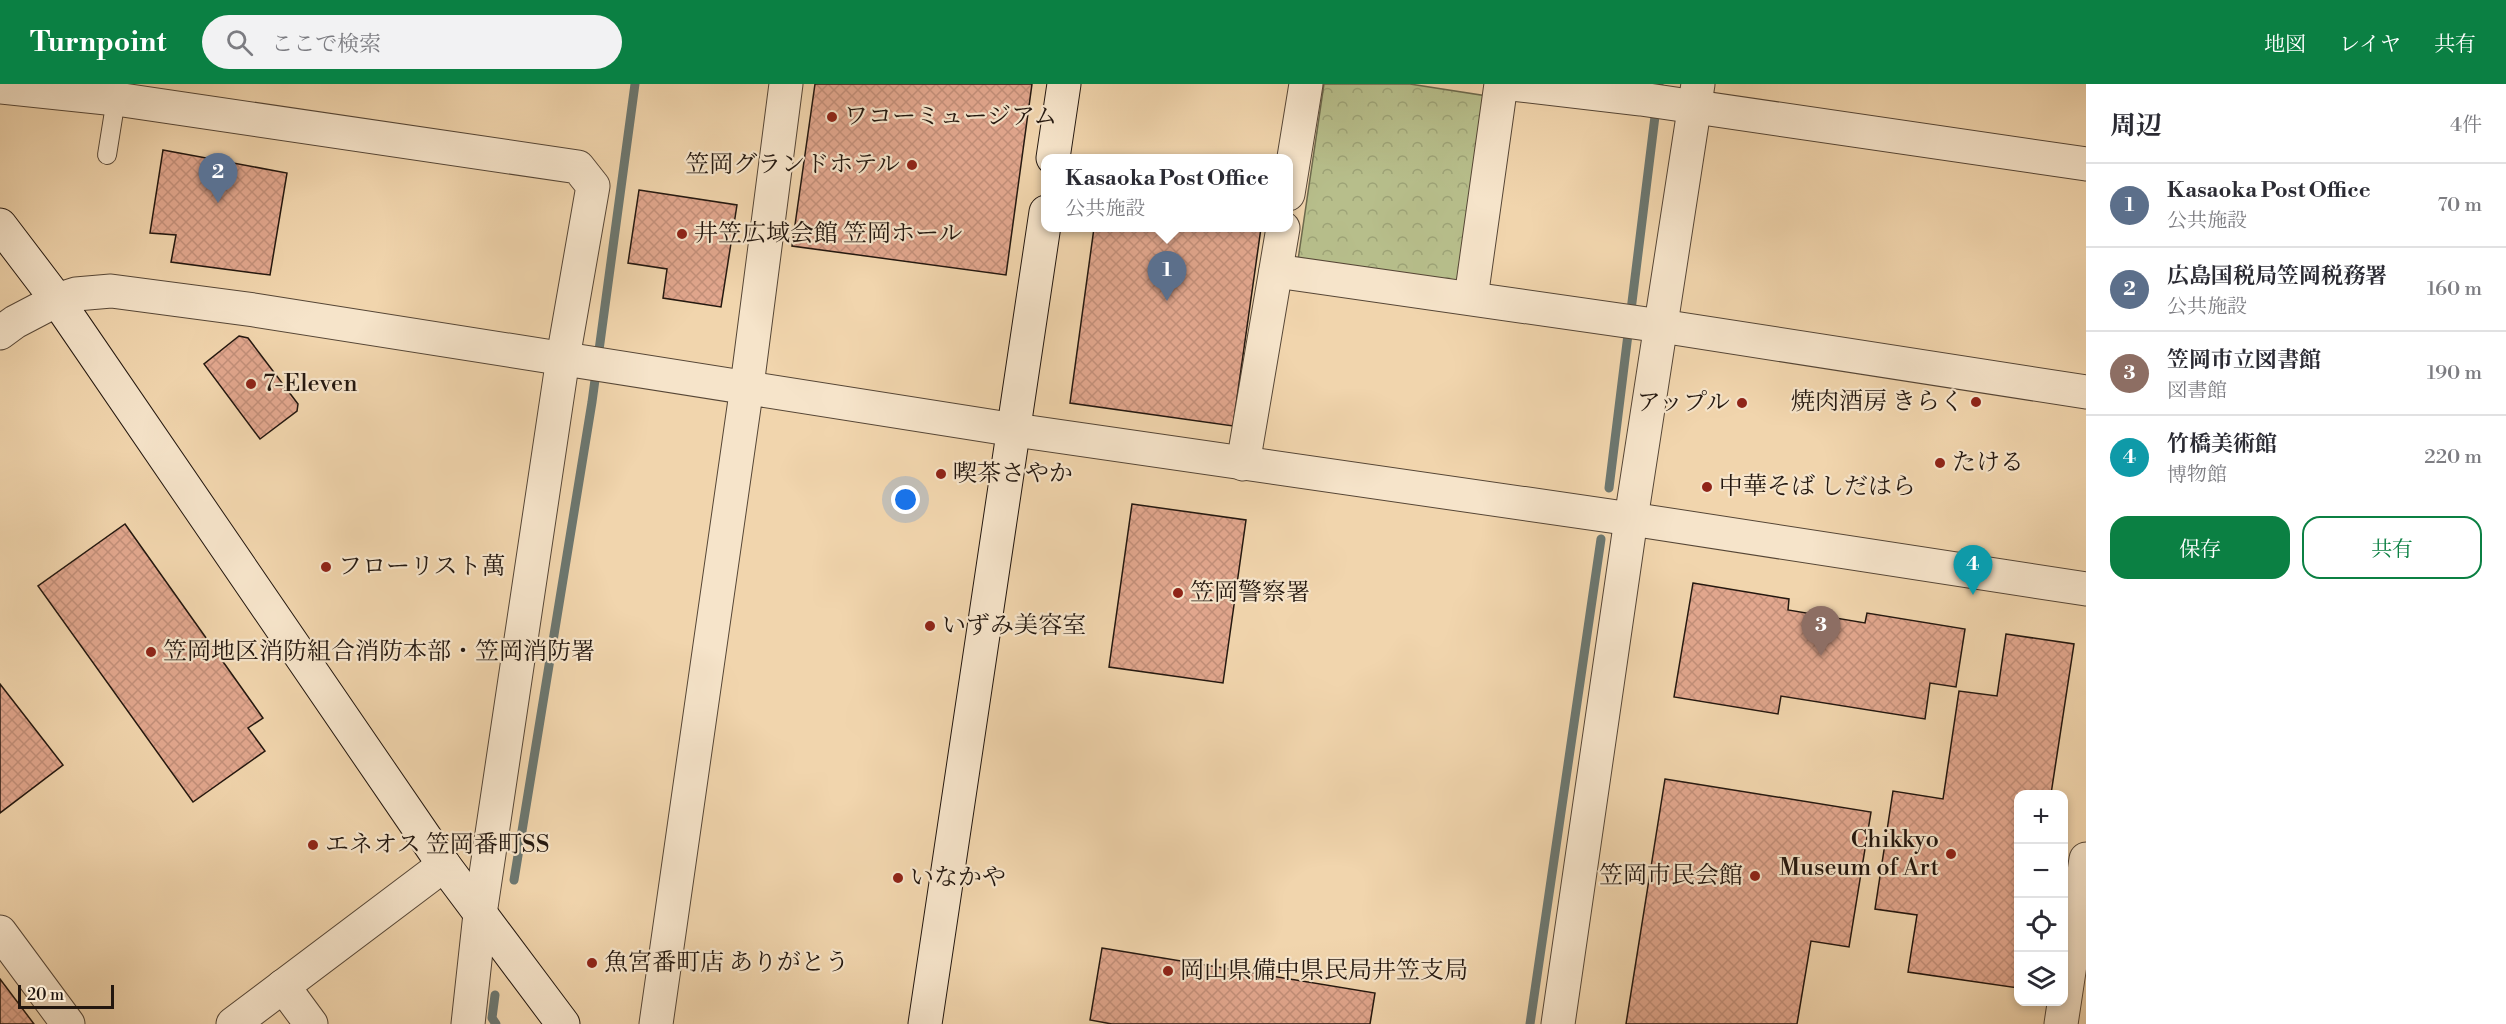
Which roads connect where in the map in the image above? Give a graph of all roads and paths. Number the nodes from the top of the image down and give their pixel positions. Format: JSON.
{"nodes":[{"id":1,"x":786,"y":84,"type":"edge"},
{"id":2,"x":1064,"y":84,"type":"edge"},
{"id":3,"x":1306,"y":84,"type":"edge"},
{"id":4,"x":1501,"y":84,"type":"edge"},
{"id":5,"x":1512,"y":84,"type":"edge"},
{"id":6,"x":0,"y":87,"type":"edge"},
{"id":7,"x":1676,"y":98,"type":"edge"},
{"id":8,"x":116,"y":99,"type":"junction"},
{"id":9,"x":1054,"y":154,"type":"edge"},
{"id":10,"x":107,"y":155,"type":"dead end"},
{"id":11,"x":1293,"y":163,"type":"edge"},
{"id":12,"x":2086,"y":164,"type":"edge"},
{"id":13,"x":0,"y":225,"type":"edge"},
{"id":14,"x":1043,"y":232,"type":"edge"},
{"id":15,"x":1282,"y":232,"type":"edge"},
{"id":16,"x":1276,"y":271,"type":"junction"},
{"id":17,"x":1471,"y":298,"type":"junction"},
{"id":18,"x":57,"y":300,"type":"junction"},
{"id":19,"x":1641,"y":324,"type":"junction"},
{"id":20,"x":0,"y":333,"type":"edge"},
{"id":21,"x":586,"y":362,"type":"junction"},
{"id":22,"x":747,"y":386,"type":"junction"},
{"id":23,"x":2086,"y":392,"type":"edge"},
{"id":24,"x":1014,"y":429,"type":"junction"},
{"id":25,"x":1244,"y":464,"type":"junction"},
{"id":26,"x":1631,"y":519,"type":"junction"},
{"id":27,"x":2086,"y":589,"type":"edge"},
{"id":28,"x":2086,"y":859,"type":"edge"},
{"id":29,"x":444,"y":865,"type":"junction"},
{"id":30,"x":480,"y":914,"type":"junction"},
{"id":31,"x":0,"y":932,"type":"edge"},
{"id":32,"x":283,"y":986,"type":"junction"},
{"id":33,"x":68,"y":1024,"type":"edge"},
{"id":34,"x":233,"y":1024,"type":"edge"},
{"id":35,"x":311,"y":1024,"type":"edge"},
{"id":36,"x":468,"y":1024,"type":"edge"},
{"id":37,"x":563,"y":1024,"type":"edge"},
{"id":38,"x":656,"y":1024,"type":"edge"},
{"id":39,"x":926,"y":1024,"type":"edge"},
{"id":40,"x":1558,"y":1024,"type":"edge"},
{"id":41,"x":2061,"y":1024,"type":"edge"}],
"edges":[{"from":1,"to":22,"type":"street"},
{"from":2,"to":9,"type":"street"},
{"from":3,"to":11,"type":"street"},
{"from":4,"to":17,"type":"street"},
{"from":5,"to":7,"type":"street"},
{"from":6,"to":8,"type":"street"},
{"from":7,"to":12,"type":"street"},
{"from":7,"to":19,"type":"street"},
{"from":8,"to":10,"type":"lane"},
{"from":8,"to":21,"type":"street"},
{"from":13,"to":18,"type":"street"},
{"from":14,"to":24,"type":"street"},
{"from":15,"to":16,"type":"street"},
{"from":16,"to":17,"type":"street"},
{"from":16,"to":25,"type":"street"},
{"from":17,"to":19,"type":"street"},
{"from":18,"to":20,"type":"street"},
{"from":18,"to":21,"type":"street"},
{"from":18,"to":29,"type":"street"},
{"from":19,"to":23,"type":"street"},
{"from":19,"to":26,"type":"street"},
{"from":21,"to":22,"type":"street"},
{"from":21,"to":30,"type":"street"},
{"from":22,"to":24,"type":"street"},
{"from":22,"to":38,"type":"street"},
{"from":24,"to":25,"type":"street"},
{"from":24,"to":39,"type":"street"},
{"from":25,"to":26,"type":"street"},
{"from":26,"to":27,"type":"street"},
{"from":26,"to":40,"type":"street"},
{"from":28,"to":41,"type":"street"},
{"from":29,"to":30,"type":"street"},
{"from":29,"to":32,"type":"street"},
{"from":30,"to":36,"type":"street"},
{"from":30,"to":37,"type":"street"},
{"from":31,"to":33,"type":"street"},
{"from":32,"to":34,"type":"street"},
{"from":32,"to":35,"type":"street"}]}
